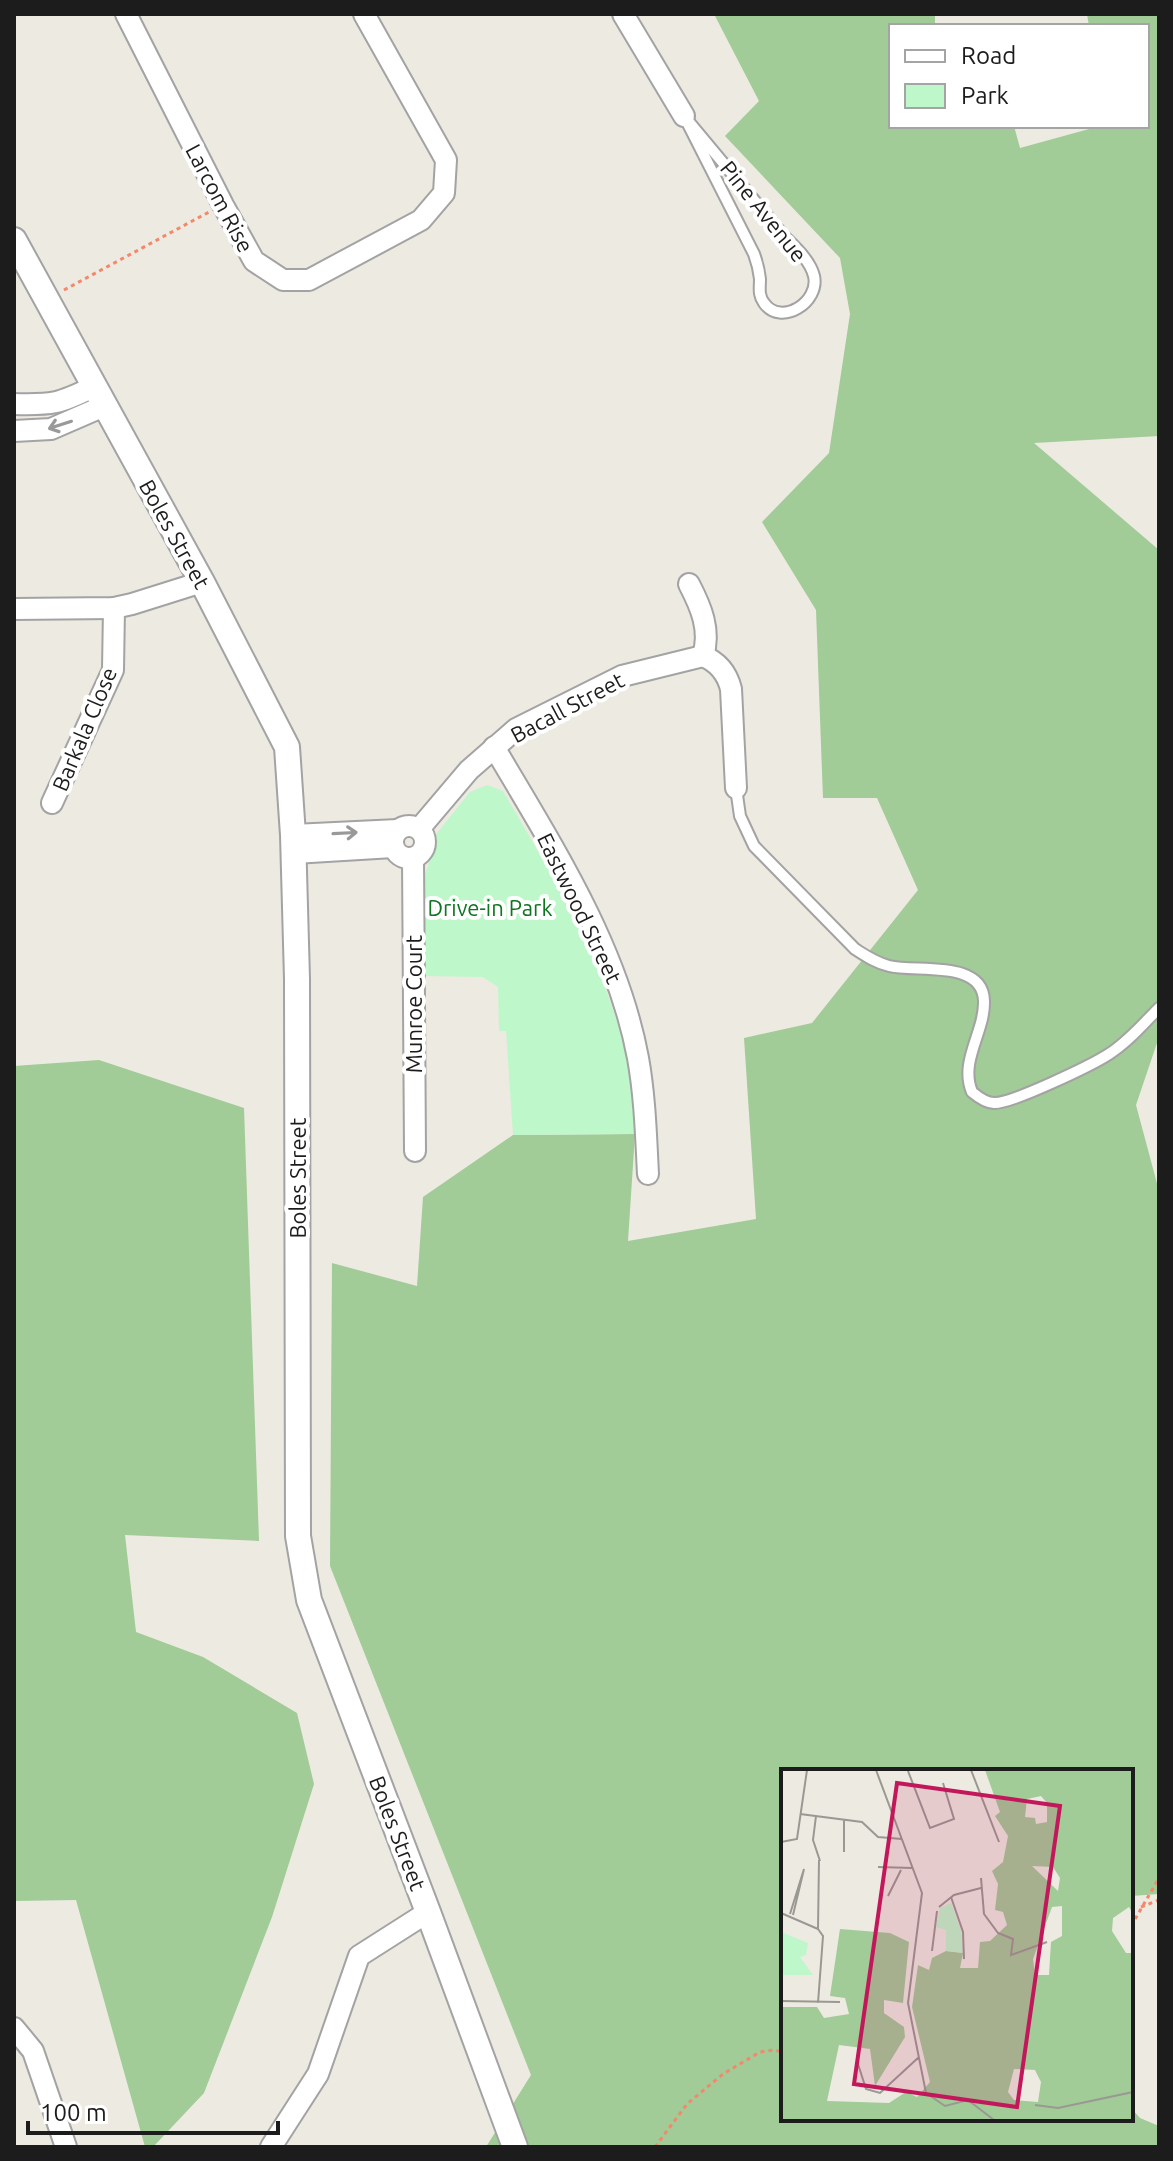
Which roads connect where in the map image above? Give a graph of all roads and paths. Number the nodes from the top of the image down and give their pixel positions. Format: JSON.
{"nodes":[{"id":1,"x":126,"y":14,"type":"edge"},
{"id":2,"x":364,"y":14,"type":"edge"},
{"id":3,"x":623,"y":14,"type":"edge"},
{"id":4,"x":684,"y":116,"type":"junction"},
{"id":5,"x":223,"y":205,"type":"junction"},
{"id":6,"x":14,"y":240,"type":"edge"},
{"id":7,"x":46,"y":300,"type":"junction"},
{"id":8,"x":98,"y":396,"type":"junction"},
{"id":9,"x":14,"y":404,"type":"edge"},
{"id":10,"x":14,"y":431,"type":"edge"},
{"id":11,"x":202,"y":582,"type":"junction"},
{"id":12,"x":689,"y":584,"type":"dead end"},
{"id":13,"x":114,"y":608,"type":"junction"},
{"id":14,"x":14,"y":609,"type":"edge"},
{"id":15,"x":703,"y":656,"type":"junction"},
{"id":16,"x":494,"y":747,"type":"junction"},
{"id":17,"x":736,"y":788,"type":"joint"},
{"id":18,"x":52,"y":803,"type":"dead end"},
{"id":19,"x":419,"y":829,"type":"junction"},
{"id":20,"x":395,"y":838,"type":"junction"},
{"id":21,"x":293,"y":844,"type":"junction"},
{"id":22,"x":413,"y":858,"type":"junction"},
{"id":23,"x":1159,"y":1008,"type":"edge"},
{"id":24,"x":415,"y":1151,"type":"dead end"},
{"id":25,"x":648,"y":1174,"type":"dead end"},
{"id":26,"x":1159,"y":1878,"type":"edge"},
{"id":27,"x":1159,"y":1900,"type":"edge"},
{"id":28,"x":1141,"y":1907,"type":"junction"},
{"id":29,"x":428,"y":1912,"type":"junction"},
{"id":30,"x":1133,"y":1922,"type":"edge"},
{"id":31,"x":14,"y":2028,"type":"edge"},
{"id":32,"x":781,"y":2052,"type":"edge"},
{"id":33,"x":66,"y":2147,"type":"edge"},
{"id":34,"x":271,"y":2147,"type":"edge"},
{"id":35,"x":515,"y":2147,"type":"edge"},
{"id":36,"x":655,"y":2147,"type":"edge"}],
"edges":[{"from":1,"to":5,"type":"street","name":"Larcom Rise"},
{"from":2,"to":5,"type":"street","name":"Larcom Rise"},
{"from":3,"to":4,"type":"street","name":"Pine Avenue"},
{"from":4,"to":4,"type":"lane","name":"Pine Avenue"},
{"from":5,"to":7,"type":"path"},
{"from":6,"to":7,"type":"street","name":"Boles Street"},
{"from":7,"to":8,"type":"street","name":"Boles Street"},
{"from":8,"to":9,"type":"street"},
{"from":8,"to":10,"type":"street","one_way":true},
{"from":8,"to":11,"type":"street","name":"Boles Street"},
{"from":11,"to":13,"type":"street"},
{"from":11,"to":21,"type":"street","name":"Boles Street"},
{"from":12,"to":15,"type":"street"},
{"from":13,"to":14,"type":"street"},
{"from":13,"to":18,"type":"street","name":"Barkala Close"},
{"from":15,"to":16,"type":"street","name":"Bacall Street"},
{"from":15,"to":17,"type":"street"},
{"from":16,"to":19,"type":"street","name":"Bacall Street"},
{"from":16,"to":25,"type":"street","name":"Eastwood Street"},
{"from":17,"to":23,"type":"lane"},
{"from":19,"to":20,"type":"street"},
{"from":19,"to":22,"type":"street"},
{"from":20,"to":21,"type":"street"},
{"from":20,"to":22,"type":"street"},
{"from":21,"to":29,"type":"street","name":"Boles Street"},
{"from":22,"to":24,"type":"street","name":"Munroe Court"},
{"from":26,"to":28,"type":"path"},
{"from":27,"to":28,"type":"path"},
{"from":28,"to":30,"type":"path"},
{"from":29,"to":34,"type":"street"},
{"from":29,"to":35,"type":"street","name":"Boles Street"},
{"from":31,"to":33,"type":"street"},
{"from":32,"to":36,"type":"path"}]}
